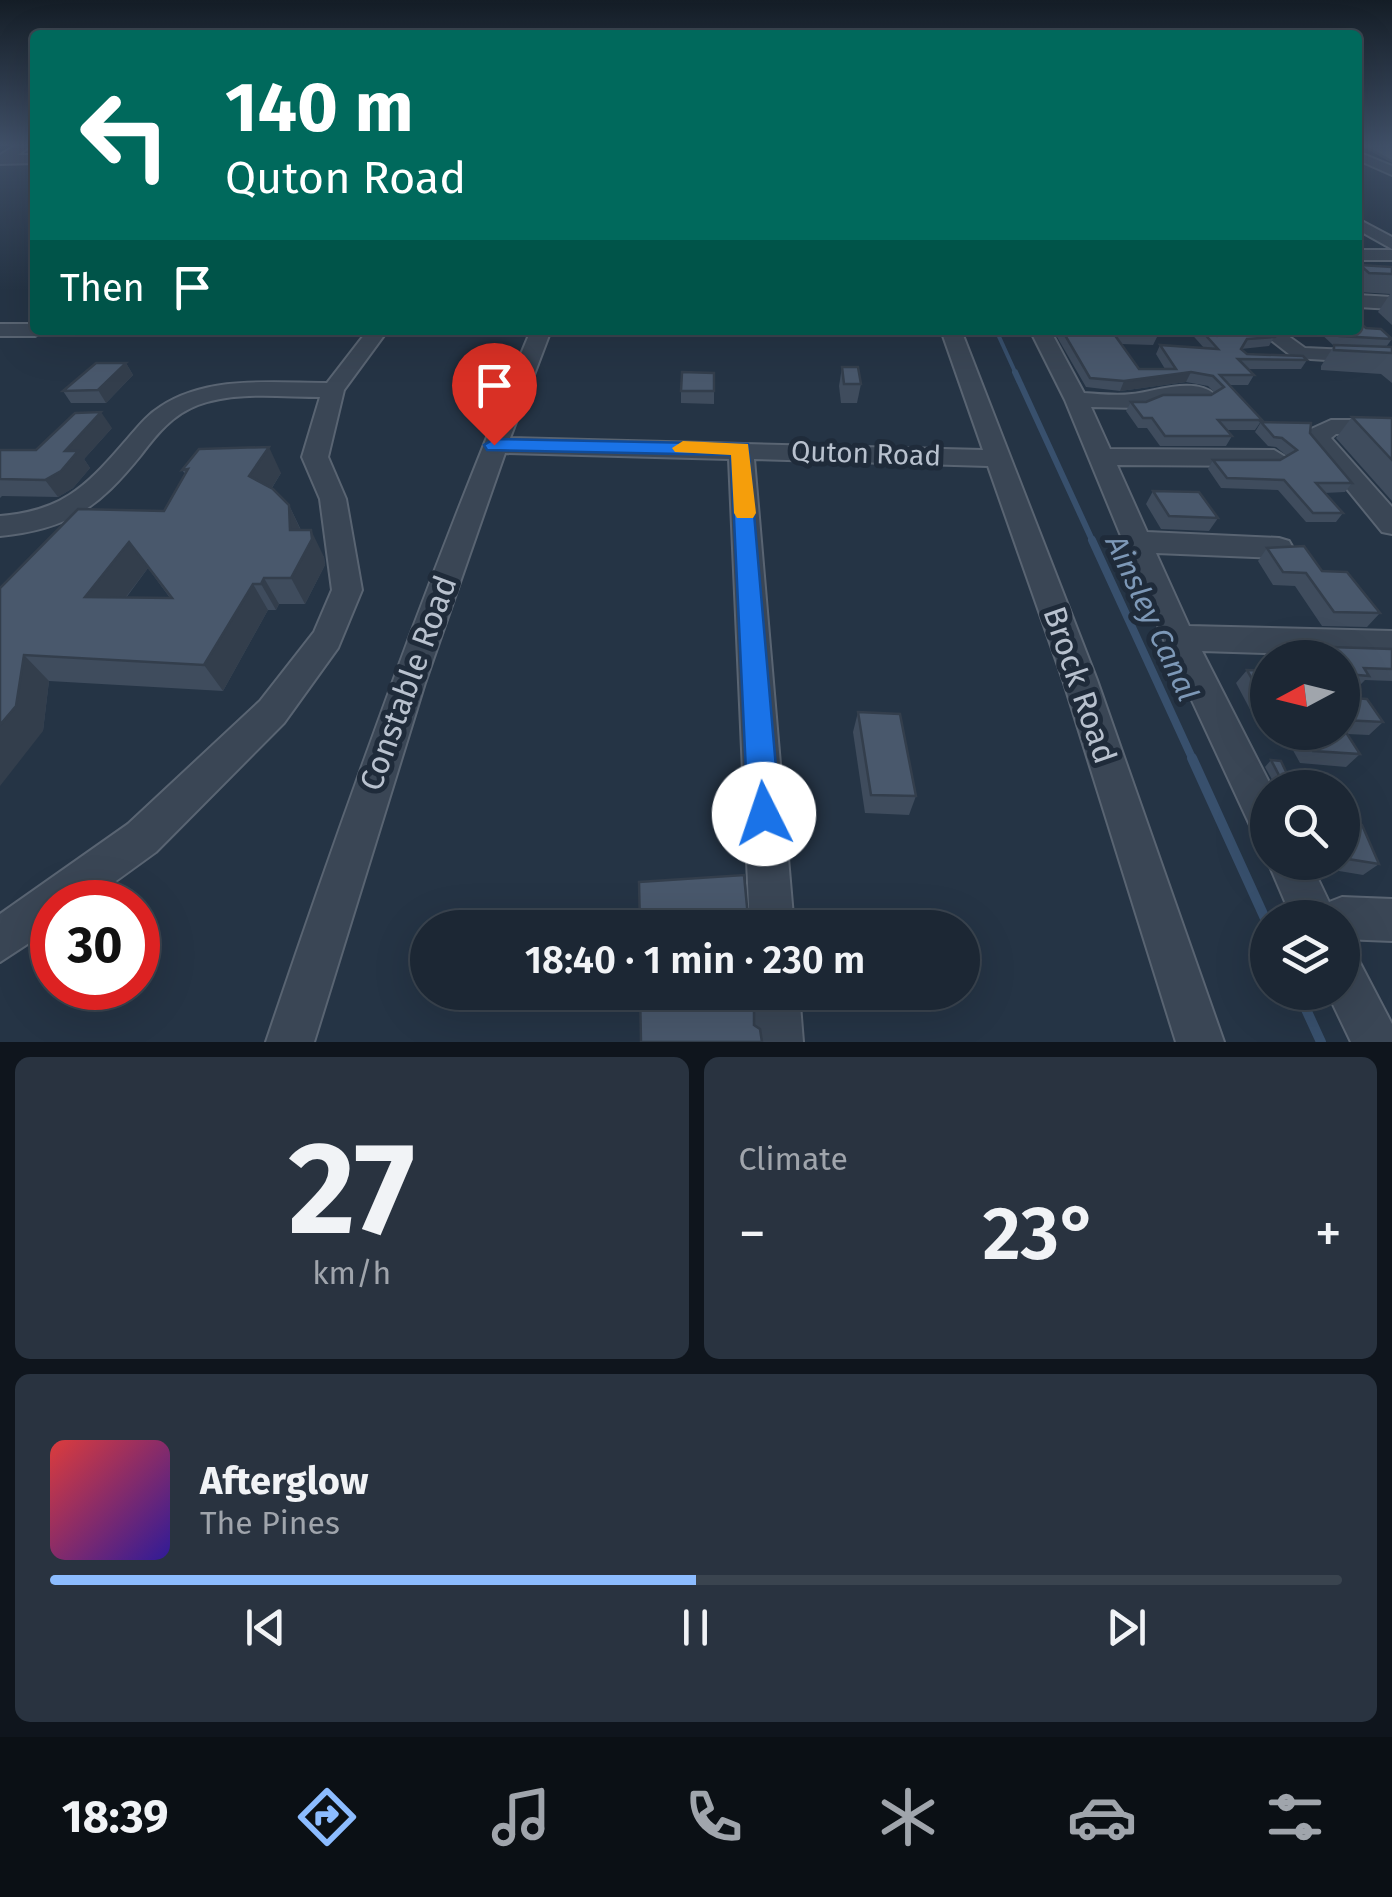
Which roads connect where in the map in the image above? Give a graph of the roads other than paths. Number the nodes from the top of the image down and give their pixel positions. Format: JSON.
{"nodes":[{"id":1,"x":1362,"y":226,"type":"edge"},
{"id":2,"x":1392,"y":244,"type":"edge"},
{"id":3,"x":1392,"y":254,"type":"edge"},
{"id":4,"x":1362,"y":256,"type":"edge"},
{"id":5,"x":1362,"y":301,"type":"edge"},
{"id":6,"x":1392,"y":303,"type":"edge"},
{"id":7,"x":374,"y":335,"type":"edge"},
{"id":8,"x":539,"y":335,"type":"edge"},
{"id":9,"x":953,"y":335,"type":"edge"},
{"id":10,"x":1043,"y":335,"type":"edge"},
{"id":11,"x":1274,"y":335,"type":"edge"},
{"id":12,"x":1302,"y":354,"type":"junction"},
{"id":13,"x":1269,"y":356,"type":"edge"},
{"id":14,"x":1392,"y":358,"type":"edge"},
{"id":15,"x":333,"y":390,"type":"junction"},
{"id":16,"x":1204,"y":395,"type":"edge"},
{"id":17,"x":1076,"y":400,"type":"junction"},
{"id":18,"x":1392,"y":428,"type":"edge"},
{"id":19,"x":494,"y":445,"type":"junction"},
{"id":20,"x":741,"y":448,"type":"junction"},
{"id":21,"x":998,"y":458,"type":"junction"},
{"id":22,"x":1100,"y":458,"type":"junction"},
{"id":23,"x":1274,"y":458,"type":"edge"},
{"id":24,"x":0,"y":526,"type":"edge"},
{"id":25,"x":1392,"y":526,"type":"edge"},
{"id":26,"x":1136,"y":542,"type":"junction"},
{"id":27,"x":1279,"y":548,"type":"edge"},
{"id":28,"x":1179,"y":638,"type":"junction"},
{"id":29,"x":1392,"y":644,"type":"edge"},
{"id":30,"x":1250,"y":784,"type":"edge"},
{"id":31,"x":771,"y":910,"type":"edge"},
{"id":32,"x":1360,"y":919,"type":"edge"},
{"id":33,"x":1392,"y":920,"type":"edge"},
{"id":34,"x":0,"y":940,"type":"edge"},
{"id":35,"x":777,"y":1010,"type":"edge"},
{"id":36,"x":1360,"y":1010,"type":"edge"},
{"id":37,"x":290,"y":1042,"type":"edge"},
{"id":38,"x":779,"y":1042,"type":"edge"},
{"id":39,"x":1200,"y":1042,"type":"edge"},
{"id":40,"x":1376,"y":1042,"type":"edge"}],
"edges":[{"from":1,"to":2,"type":"street"},
{"from":3,"to":4,"type":"street"},
{"from":5,"to":6,"type":"street"},
{"from":7,"to":15,"type":"street"},
{"from":8,"to":19,"type":"street","name":"Constable Road"},
{"from":9,"to":21,"type":"street","name":"Brock Road"},
{"from":10,"to":17,"type":"street"},
{"from":11,"to":12,"type":"street"},
{"from":12,"to":13,"type":"street"},
{"from":12,"to":14,"type":"street"},
{"from":15,"to":24,"type":"street"},
{"from":15,"to":34,"type":"street"},
{"from":16,"to":17,"type":"street"},
{"from":17,"to":22,"type":"street"},
{"from":18,"to":25,"type":"street"},
{"from":19,"to":20,"type":"street","name":"Quton Road"},
{"from":19,"to":37,"type":"street","name":"Constable Road"},
{"from":20,"to":21,"type":"street","name":"Quton Road"},
{"from":20,"to":31,"type":"street"},
{"from":21,"to":39,"type":"street","name":"Brock Road"},
{"from":22,"to":23,"type":"street"},
{"from":22,"to":26,"type":"street"},
{"from":26,"to":27,"type":"street"},
{"from":26,"to":28,"type":"street"},
{"from":28,"to":29,"type":"street"},
{"from":28,"to":30,"type":"street"},
{"from":32,"to":33,"type":"street"},
{"from":35,"to":38,"type":"street"},
{"from":36,"to":40,"type":"street"}]}
